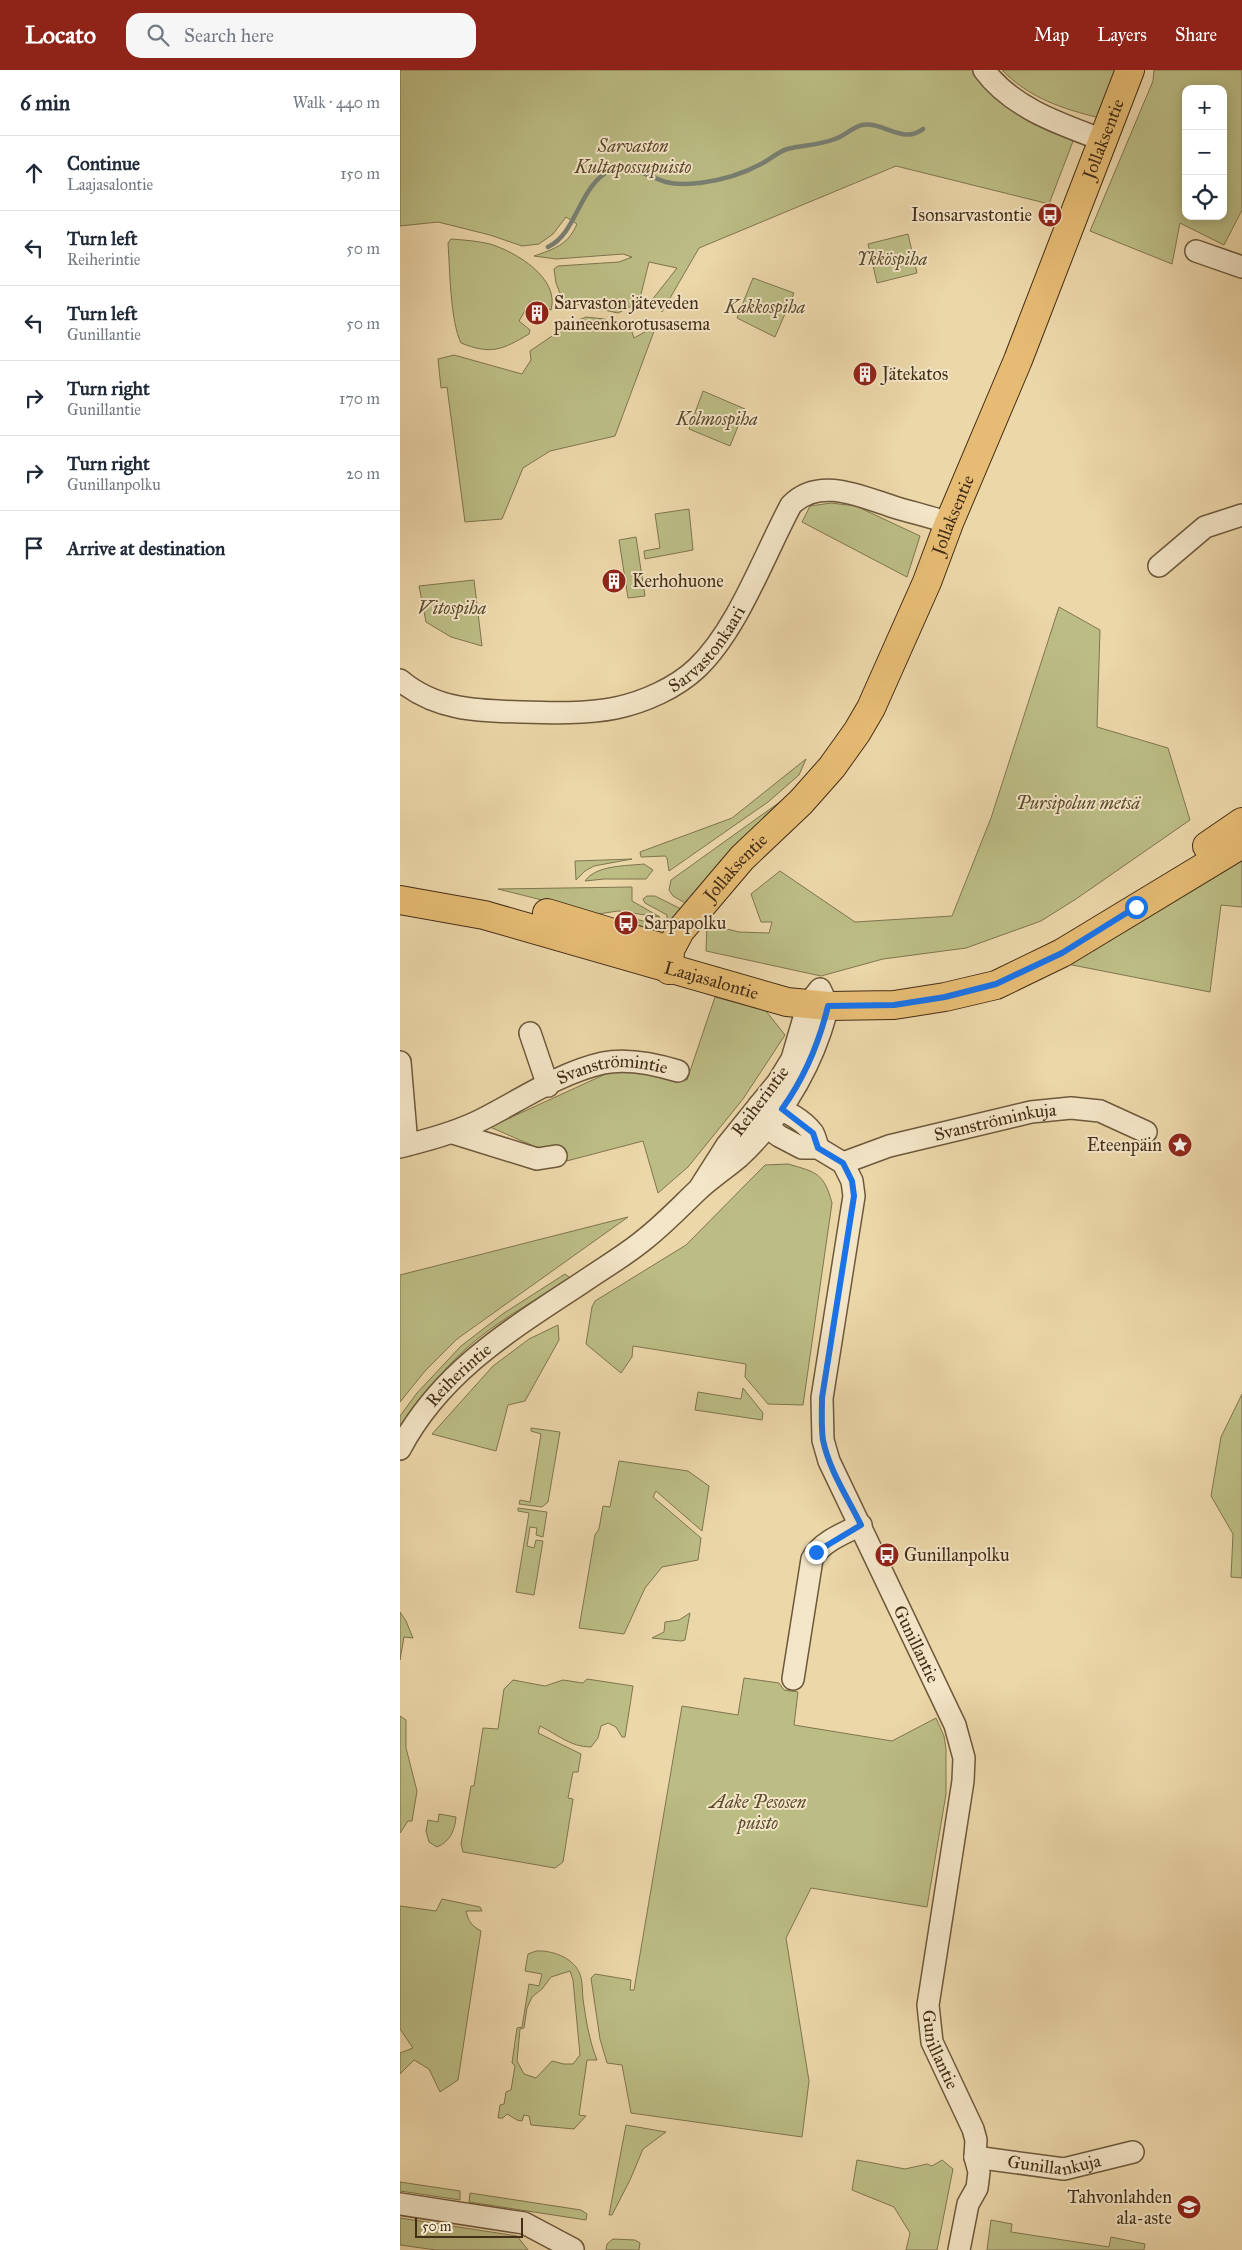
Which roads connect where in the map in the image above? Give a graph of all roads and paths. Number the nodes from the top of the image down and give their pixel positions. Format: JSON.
{"nodes":[{"id":1,"x":984,"y":70,"type":"edge"},
{"id":2,"x":1130,"y":70,"type":"edge"},
{"id":3,"x":1103,"y":140,"type":"junction"},
{"id":4,"x":1196,"y":251,"type":"dead end"},
{"id":5,"x":1242,"y":267,"type":"edge"},
{"id":6,"x":1242,"y":515,"type":"edge"},
{"id":7,"x":948,"y":523,"type":"junction"},
{"id":8,"x":1159,"y":566,"type":"dead end"},
{"id":9,"x":400,"y":680,"type":"edge"},
{"id":10,"x":1242,"y":822,"type":"edge"},
{"id":11,"x":1242,"y":844,"type":"edge"},
{"id":12,"x":400,"y":895,"type":"edge"},
{"id":13,"x":400,"y":900,"type":"edge"},
{"id":14,"x":1136,"y":907,"type":"junction"},
{"id":15,"x":679,"y":949,"type":"junction"},
{"id":16,"x":819,"y":1000,"type":"junction"},
{"id":17,"x":530,"y":1033,"type":"dead end"},
{"id":18,"x":400,"y":1062,"type":"edge"},
{"id":19,"x":678,"y":1071,"type":"dead end"},
{"id":20,"x":548,"y":1086,"type":"junction"},
{"id":21,"x":759,"y":1106,"type":"junction"},
{"id":22,"x":782,"y":1109,"type":"junction"},
{"id":23,"x":766,"y":1127,"type":"junction"},
{"id":24,"x":453,"y":1132,"type":"junction"},
{"id":25,"x":1146,"y":1132,"type":"dead end"},
{"id":26,"x":403,"y":1146,"type":"edge"},
{"id":27,"x":818,"y":1148,"type":"junction"},
{"id":28,"x":556,"y":1156,"type":"dead end"},
{"id":29,"x":843,"y":1163,"type":"junction"},
{"id":30,"x":699,"y":1190,"type":"junction"},
{"id":31,"x":400,"y":1449,"type":"edge"},
{"id":32,"x":861,"y":1525,"type":"junction"},
{"id":33,"x":793,"y":1679,"type":"dead end"},
{"id":34,"x":1133,"y":2152,"type":"dead end"},
{"id":35,"x":975,"y":2157,"type":"junction"},
{"id":36,"x":400,"y":2204,"type":"edge"},
{"id":37,"x":573,"y":2249,"type":"edge"},
{"id":38,"x":960,"y":2250,"type":"edge"}],
"edges":[{"from":1,"to":3,"type":"street"},
{"from":2,"to":3,"type":"main road","name":"Jollaksentie"},
{"from":3,"to":7,"type":"main road","name":"Jollaksentie"},
{"from":4,"to":5,"type":"street"},
{"from":6,"to":8,"type":"street"},
{"from":7,"to":9,"type":"street","name":"Sarvastonkaari"},
{"from":7,"to":15,"type":"main road","name":"Jollaksentie"},
{"from":10,"to":14,"type":"main road","name":"Laajasalontie"},
{"from":11,"to":14,"type":"main road","name":"Laajasalontie"},
{"from":12,"to":15,"type":"main road","name":"Laajasalontie"},
{"from":13,"to":15,"type":"main road","name":"Laajasalontie"},
{"from":14,"to":16,"type":"main road","name":"Laajasalontie"},
{"from":15,"to":16,"type":"main road","name":"Laajasalontie"},
{"from":16,"to":21,"type":"street","name":"Reiherintie"},
{"from":16,"to":22,"type":"street","name":"Reiherintie"},
{"from":17,"to":20,"type":"street","name":"Svanströmintie"},
{"from":18,"to":26,"type":"street"},
{"from":19,"to":20,"type":"street","name":"Svanströmintie"},
{"from":20,"to":24,"type":"street","name":"Svanströmintie"},
{"from":21,"to":22,"type":"street"},
{"from":21,"to":23,"type":"street"},
{"from":21,"to":30,"type":"street","name":"Reiherintie"},
{"from":22,"to":23,"type":"street","name":"Reiherintie"},
{"from":22,"to":27,"type":"street"},
{"from":23,"to":27,"type":"street"},
{"from":23,"to":30,"type":"street","name":"Reiherintie"},
{"from":24,"to":26,"type":"street","name":"Svanströmintie"},
{"from":24,"to":28,"type":"street"},
{"from":25,"to":29,"type":"street","name":"Svanströminkuja"},
{"from":27,"to":29,"type":"street"},
{"from":29,"to":32,"type":"street","name":"Gunillantie"},
{"from":30,"to":31,"type":"street","name":"Reiherintie"},
{"from":32,"to":33,"type":"street"},
{"from":32,"to":35,"type":"street","name":"Gunillantie"},
{"from":34,"to":35,"type":"street","name":"Gunillankuja"},
{"from":35,"to":38,"type":"street","name":"Gunillantie"},
{"from":36,"to":37,"type":"street"}]}
